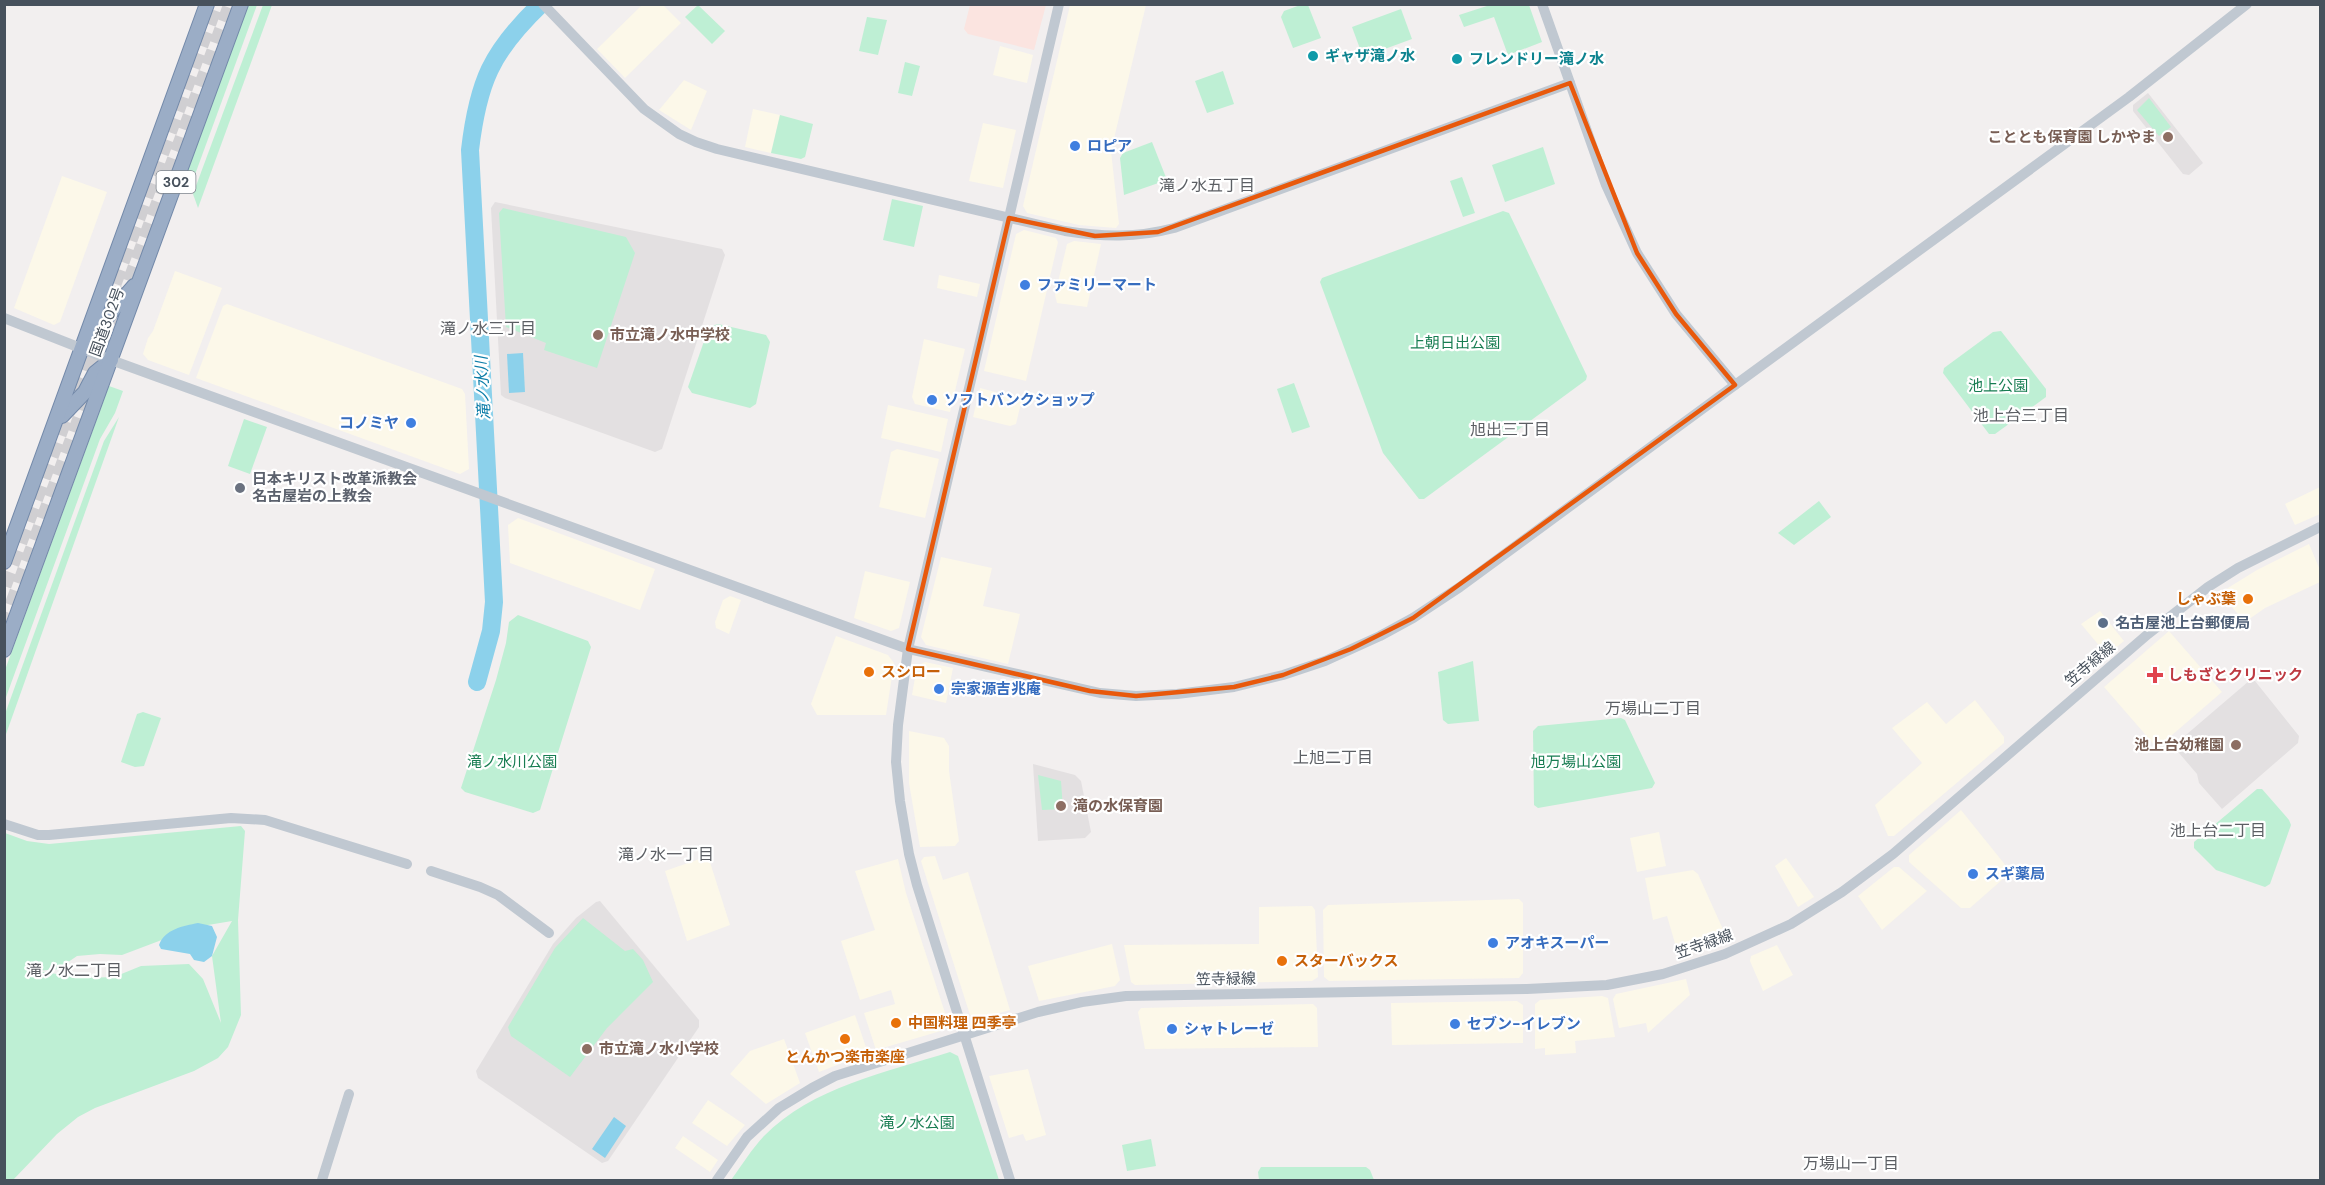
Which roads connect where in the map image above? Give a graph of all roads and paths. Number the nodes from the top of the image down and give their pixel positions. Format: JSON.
{"nodes":[{"id":1,"x":207,"y":4,"type":"edge"},
{"id":2,"x":241,"y":4,"type":"edge"},
{"id":3,"x":1059,"y":4,"type":"edge"},
{"id":4,"x":1542,"y":4,"type":"edge"},
{"id":5,"x":2247,"y":4,"type":"edge"},
{"id":6,"x":544,"y":6,"type":"edge"},
{"id":7,"x":1570,"y":83,"type":"junction"},
{"id":8,"x":1009,"y":218,"type":"junction"},
{"id":9,"x":144,"y":270,"type":"junction"},
{"id":10,"x":4,"y":318,"type":"edge"},
{"id":11,"x":82,"y":348,"type":"junction"},
{"id":12,"x":111,"y":360,"type":"junction"},
{"id":13,"x":1735,"y":386,"type":"junction"},
{"id":14,"x":56,"y":423,"type":"junction"},
{"id":15,"x":2320,"y":527,"type":"edge"},
{"id":16,"x":4,"y":561,"type":"edge"},
{"id":17,"x":4,"y":650,"type":"edge"},
{"id":18,"x":908,"y":650,"type":"junction"},
{"id":19,"x":4,"y":824,"type":"edge"},
{"id":20,"x":407,"y":864,"type":"dead end"},
{"id":21,"x":431,"y":871,"type":"dead end"},
{"id":22,"x":549,"y":933,"type":"dead end"},
{"id":23,"x":965,"y":1036,"type":"junction"},
{"id":24,"x":349,"y":1094,"type":"dead end"},
{"id":25,"x":322,"y":1180,"type":"edge"},
{"id":26,"x":717,"y":1180,"type":"edge"},
{"id":27,"x":1010,"y":1180,"type":"edge"}],
"edges":[{"from":1,"to":11,"type":"highway","name":"国道302号","number":"302"},
{"from":2,"to":9,"type":"highway","name":"国道302号","number":"302"},
{"from":3,"to":8,"type":"street"},
{"from":4,"to":7,"type":"street"},
{"from":5,"to":13,"type":"street"},
{"from":6,"to":8,"type":"street"},
{"from":7,"to":8,"type":"street"},
{"from":7,"to":13,"type":"street"},
{"from":8,"to":18,"type":"street"},
{"from":9,"to":11,"type":"highway"},
{"from":9,"to":12,"type":"highway","name":"国道302号","number":"302"},
{"from":10,"to":11,"type":"street"},
{"from":11,"to":12,"type":"street"},
{"from":11,"to":14,"type":"highway","name":"国道302号","number":"302"},
{"from":12,"to":14,"type":"highway"},
{"from":12,"to":17,"type":"highway","name":"国道302号","number":"302"},
{"from":12,"to":18,"type":"street"},
{"from":13,"to":18,"type":"street"},
{"from":14,"to":16,"type":"highway","name":"国道302号","number":"302"},
{"from":15,"to":23,"type":"street","name":"笠寺緑線"},
{"from":18,"to":23,"type":"street"},
{"from":19,"to":20,"type":"street"},
{"from":21,"to":22,"type":"street"},
{"from":23,"to":26,"type":"street","name":"笠寺緑線"},
{"from":23,"to":27,"type":"street"},
{"from":24,"to":25,"type":"street"}]}
